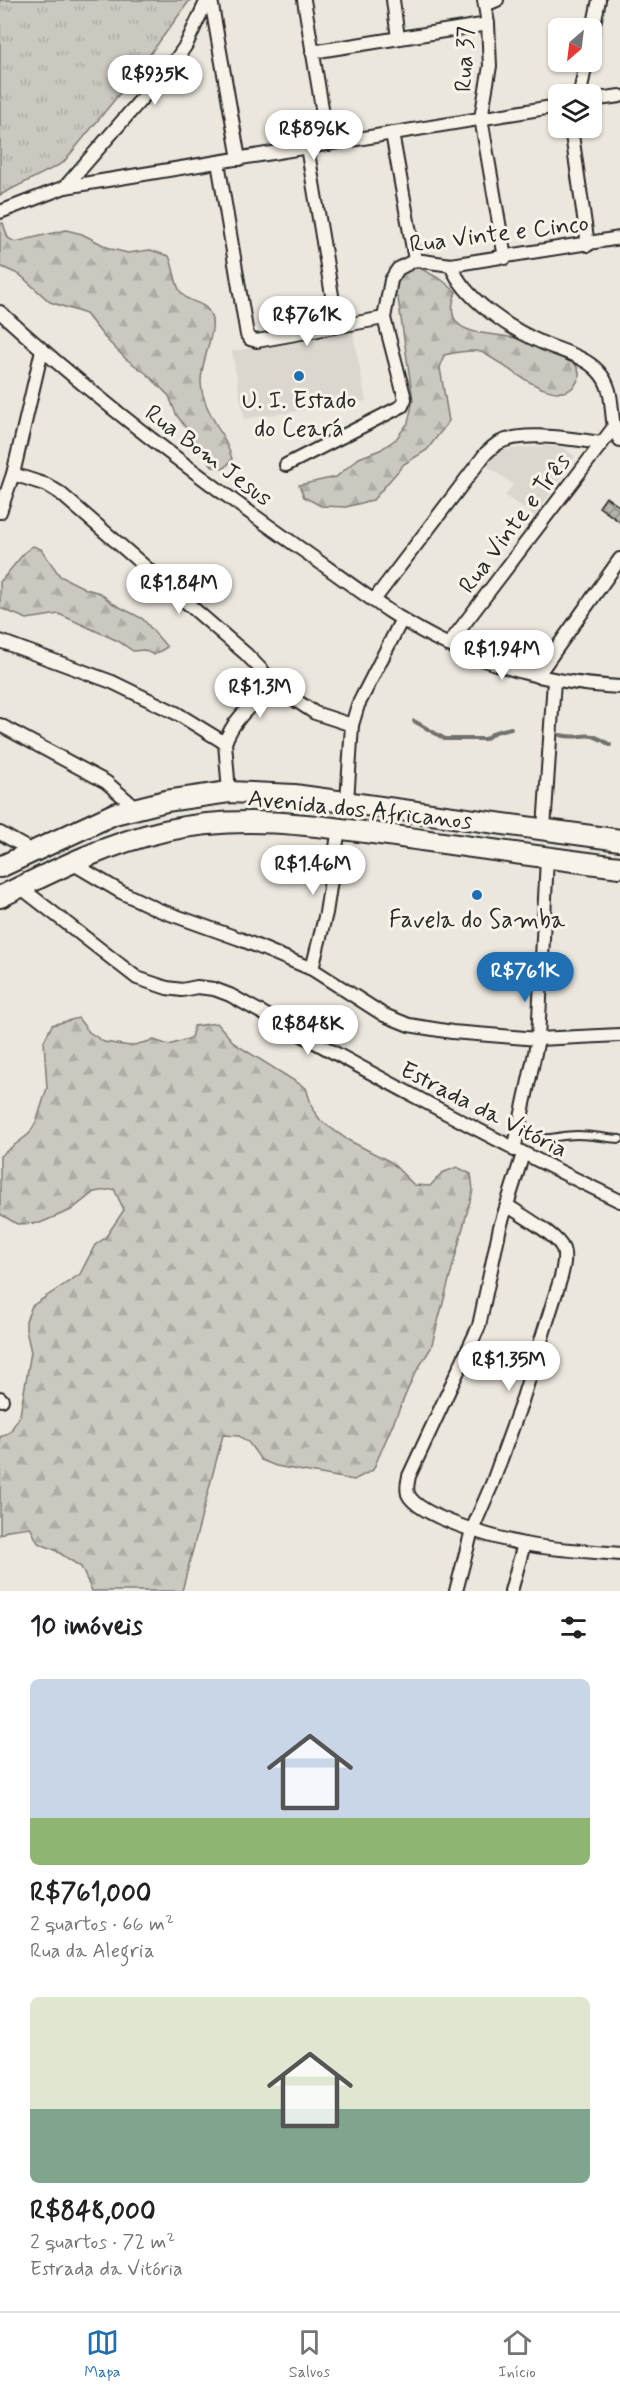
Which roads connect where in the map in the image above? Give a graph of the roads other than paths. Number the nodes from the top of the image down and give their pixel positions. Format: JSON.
{"nodes":[{"id":1,"x":209,"y":0,"type":"edge"},
{"id":2,"x":304,"y":0,"type":"edge"},
{"id":3,"x":393,"y":0,"type":"edge"},
{"id":4,"x":498,"y":0,"type":"edge"},
{"id":5,"x":598,"y":0,"type":"edge"},
{"id":6,"x":484,"y":3,"type":"edge"},
{"id":7,"x":595,"y":18,"type":"edge"},
{"id":8,"x":488,"y":24,"type":"junction"},
{"id":9,"x":398,"y":38,"type":"junction"},
{"id":10,"x":312,"y":52,"type":"junction"},
{"id":11,"x":620,"y":96,"type":"edge"},
{"id":12,"x":602,"y":98,"type":"edge"},
{"id":13,"x":548,"y":108,"type":"edge"},
{"id":14,"x":481,"y":118,"type":"junction"},
{"id":15,"x":392,"y":133,"type":"junction"},
{"id":16,"x":572,"y":138,"type":"edge"},
{"id":17,"x":328,"y":144,"type":"junction"},
{"id":18,"x":307,"y":147,"type":"junction"},
{"id":19,"x":239,"y":159,"type":"junction"},
{"id":20,"x":218,"y":162,"type":"junction"},
{"id":21,"x":65,"y":187,"type":"junction"},
{"id":22,"x":0,"y":212,"type":"edge"},
{"id":23,"x":620,"y":238,"type":"edge"},
{"id":24,"x":588,"y":245,"type":"junction"},
{"id":25,"x":505,"y":258,"type":"junction"},
{"id":26,"x":415,"y":260,"type":"junction"},
{"id":27,"x":451,"y":265,"type":"junction"},
{"id":28,"x":0,"y":312,"type":"edge"},
{"id":29,"x":384,"y":318,"type":"junction"},
{"id":30,"x":337,"y":326,"type":"junction"},
{"id":31,"x":42,"y":350,"type":"junction"},
{"id":32,"x":614,"y":427,"type":"junction"},
{"id":33,"x":620,"y":440,"type":"edge"},
{"id":34,"x":602,"y":442,"type":"junction"},
{"id":35,"x":286,"y":465,"type":"dead end"},
{"id":36,"x":13,"y":474,"type":"junction"},
{"id":37,"x":0,"y":512,"type":"edge"},
{"id":38,"x":620,"y":559,"type":"edge"},
{"id":39,"x":374,"y":600,"type":"junction"},
{"id":40,"x":402,"y":619,"type":"junction"},
{"id":41,"x":0,"y":642,"type":"edge"},
{"id":42,"x":448,"y":645,"type":"junction"},
{"id":43,"x":537,"y":676,"type":"junction"},
{"id":44,"x":554,"y":681,"type":"junction"},
{"id":45,"x":274,"y":684,"type":"junction"},
{"id":46,"x":620,"y":687,"type":"edge"},
{"id":47,"x":0,"y":725,"type":"edge"},
{"id":48,"x":352,"y":725,"type":"junction"},
{"id":49,"x":225,"y":743,"type":"junction"},
{"id":50,"x":229,"y":792,"type":"junction"},
{"id":51,"x":347,"y":802,"type":"junction"},
{"id":52,"x":135,"y":807,"type":"junction"},
{"id":53,"x":339,"y":828,"type":"junction"},
{"id":54,"x":544,"y":828,"type":"junction"},
{"id":55,"x":0,"y":833,"type":"edge"},
{"id":56,"x":60,"y":839,"type":"junction"},
{"id":57,"x":620,"y":840,"type":"edge"},
{"id":58,"x":32,"y":851,"type":"junction"},
{"id":59,"x":547,"y":858,"type":"junction"},
{"id":60,"x":72,"y":863,"type":"junction"},
{"id":61,"x":0,"y":867,"type":"edge"},
{"id":62,"x":620,"y":867,"type":"edge"},
{"id":63,"x":20,"y":887,"type":"junction"},
{"id":64,"x":0,"y":897,"type":"edge"},
{"id":65,"x":312,"y":969,"type":"junction"},
{"id":66,"x":620,"y":1035,"type":"edge"},
{"id":67,"x":538,"y":1038,"type":"junction"},
{"id":68,"x":519,"y":1125,"type":"junction"},
{"id":69,"x":620,"y":1139,"type":"edge"},
{"id":70,"x":518,"y":1152,"type":"junction"},
{"id":71,"x":620,"y":1201,"type":"edge"},
{"id":72,"x":507,"y":1205,"type":"junction"},
{"id":73,"x":472,"y":1530,"type":"junction"},
{"id":74,"x":524,"y":1544,"type":"junction"},
{"id":75,"x":620,"y":1554,"type":"edge"},
{"id":76,"x":456,"y":1591,"type":"edge"},
{"id":77,"x":511,"y":1591,"type":"edge"}],
"edges":[{"from":1,"to":19,"type":"street"},
{"from":1,"to":21,"type":"street"},
{"from":2,"to":10,"type":"street"},
{"from":3,"to":9,"type":"street"},
{"from":4,"to":6,"type":"street"},
{"from":5,"to":7,"type":"street"},
{"from":6,"to":8,"type":"street","name":"Rua 37"},
{"from":8,"to":9,"type":"street"},
{"from":8,"to":14,"type":"street","name":"Rua 37"},
{"from":9,"to":10,"type":"street"},
{"from":10,"to":17,"type":"street"},
{"from":11,"to":12,"type":"street"},
{"from":13,"to":14,"type":"street"},
{"from":14,"to":15,"type":"street"},
{"from":14,"to":25,"type":"street","name":"Rua 37"},
{"from":15,"to":17,"type":"street"},
{"from":15,"to":26,"type":"street"},
{"from":16,"to":24,"type":"street"},
{"from":17,"to":18,"type":"street"},
{"from":18,"to":19,"type":"street"},
{"from":18,"to":30,"type":"street"},
{"from":19,"to":20,"type":"street"},
{"from":20,"to":21,"type":"street"},
{"from":20,"to":30,"type":"street"},
{"from":21,"to":22,"type":"street"},
{"from":23,"to":24,"type":"street","name":"Rua Vinte e Cinco"},
{"from":24,"to":25,"type":"street","name":"Rua Vinte e Cinco"},
{"from":25,"to":27,"type":"street","name":"Rua Vinte e Cinco"},
{"from":26,"to":27,"type":"street","name":"Rua Vinte e Cinco"},
{"from":26,"to":29,"type":"street","name":"Rua Vinte e Cinco"},
{"from":27,"to":32,"type":"street"},
{"from":28,"to":31,"type":"street","name":"Rua Bom Jesus"},
{"from":29,"to":30,"type":"street"},
{"from":29,"to":35,"type":"street"},
{"from":31,"to":36,"type":"street"},
{"from":31,"to":39,"type":"street","name":"Rua Bom Jesus"},
{"from":32,"to":33,"type":"street"},
{"from":32,"to":34,"type":"street","name":"Rua Vinte e Três"},
{"from":34,"to":39,"type":"street"},
{"from":34,"to":42,"type":"street","name":"Rua Vinte e Três"},
{"from":36,"to":37,"type":"street"},
{"from":36,"to":45,"type":"street"},
{"from":38,"to":43,"type":"street"},
{"from":39,"to":40,"type":"street","name":"Rua Bom Jesus"},
{"from":40,"to":42,"type":"street","name":"Rua Bom Jesus"},
{"from":40,"to":48,"type":"street"},
{"from":41,"to":49,"type":"street"},
{"from":42,"to":43,"type":"street","name":"Rua Bom Jesus"},
{"from":43,"to":44,"type":"street","name":"Rua Bom Jesus"},
{"from":44,"to":46,"type":"street","name":"Rua Bom Jesus"},
{"from":44,"to":54,"type":"street"},
{"from":45,"to":48,"type":"street"},
{"from":45,"to":49,"type":"street"},
{"from":47,"to":52,"type":"street"},
{"from":48,"to":51,"type":"street"},
{"from":49,"to":50,"type":"street"},
{"from":50,"to":51,"type":"main road","name":"Avenida dos Africanos"},
{"from":50,"to":52,"type":"main road","name":"Avenida dos Africanos"},
{"from":51,"to":54,"type":"main road","name":"Avenida dos Africanos"},
{"from":52,"to":56,"type":"main road","name":"Avenida dos Africanos"},
{"from":53,"to":59,"type":"main road","name":"Avenida dos Africanos"},
{"from":53,"to":60,"type":"main road","name":"Avenida dos Africanos"},
{"from":53,"to":65,"type":"street"},
{"from":54,"to":57,"type":"main road","name":"Avenida dos Africanos"},
{"from":55,"to":58,"type":"street"},
{"from":56,"to":58,"type":"main road","name":"Avenida dos Africanos"},
{"from":56,"to":60,"type":"main road"},
{"from":58,"to":61,"type":"main road","name":"Avenida dos Africanos"},
{"from":59,"to":62,"type":"main road","name":"Avenida dos Africanos"},
{"from":59,"to":67,"type":"street"},
{"from":60,"to":63,"type":"main road","name":"Avenida dos Africanos"},
{"from":60,"to":65,"type":"street"},
{"from":63,"to":64,"type":"main road","name":"Avenida dos Africanos"},
{"from":63,"to":70,"type":"street","name":"Estrada da Vitória"},
{"from":65,"to":67,"type":"street"},
{"from":66,"to":67,"type":"street"},
{"from":67,"to":68,"type":"street"},
{"from":68,"to":69,"type":"lane"},
{"from":68,"to":70,"type":"street"},
{"from":70,"to":71,"type":"street","name":"Estrada da Vitória"},
{"from":70,"to":72,"type":"street"},
{"from":72,"to":73,"type":"street"},
{"from":72,"to":73,"type":"street"},
{"from":73,"to":74,"type":"street"},
{"from":73,"to":76,"type":"street"},
{"from":74,"to":75,"type":"street"},
{"from":74,"to":77,"type":"street"}]}
